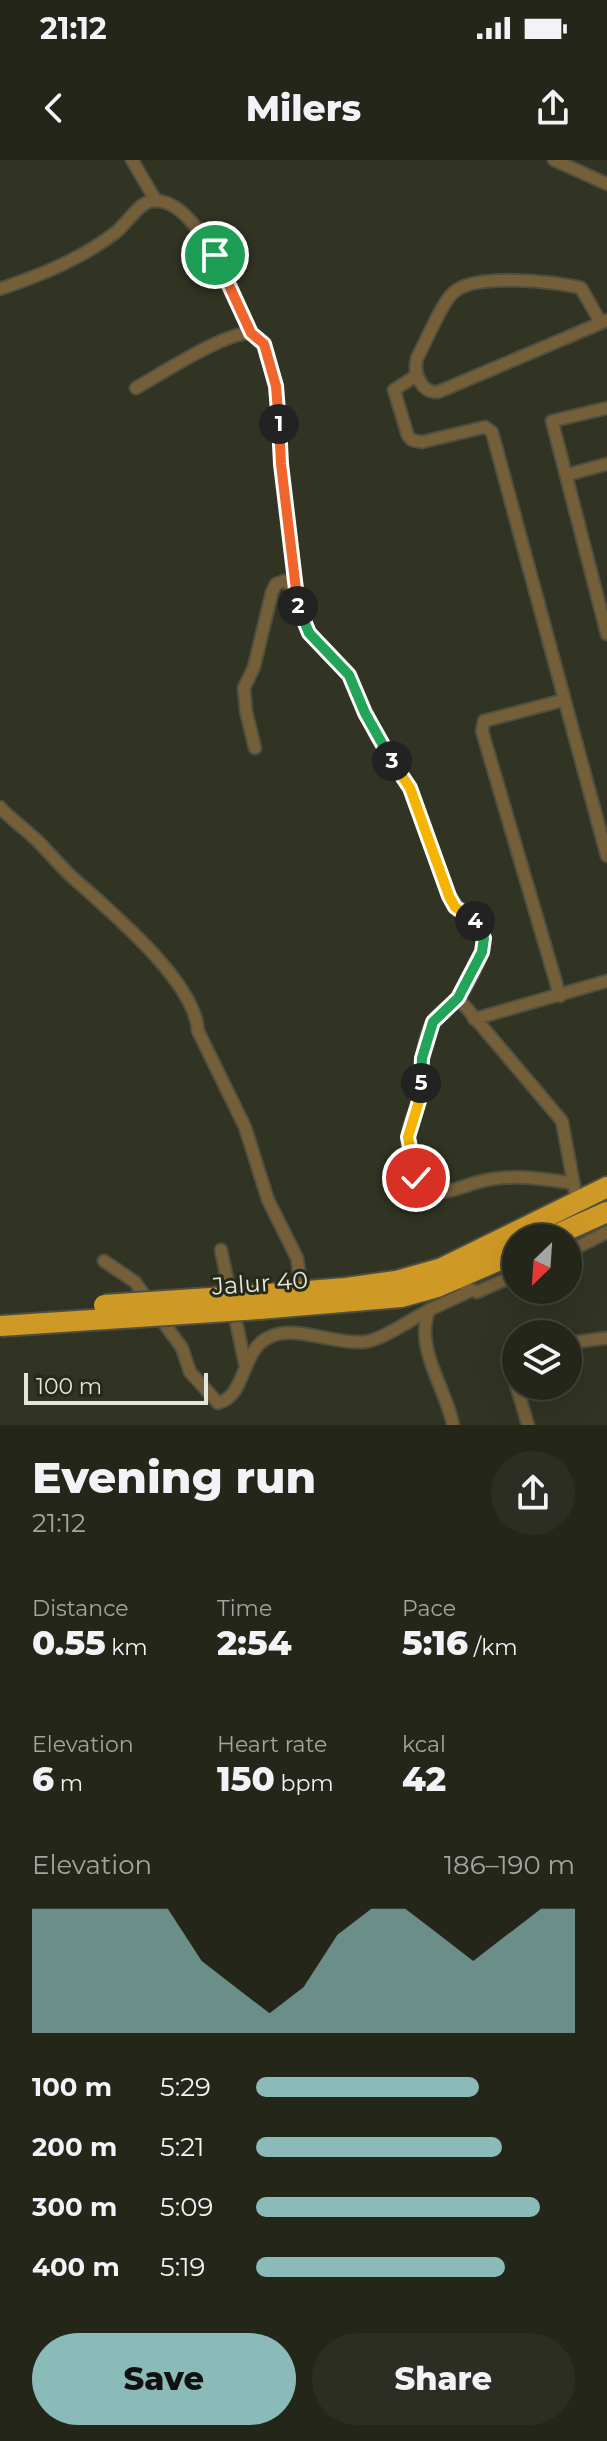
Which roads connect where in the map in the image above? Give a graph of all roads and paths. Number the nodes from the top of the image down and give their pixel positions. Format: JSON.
{"nodes":[{"id":1,"x":132,"y":160,"type":"edge"},
{"id":2,"x":554,"y":160,"type":"edge"},
{"id":3,"x":607,"y":184,"type":"edge"},
{"id":4,"x":156,"y":201,"type":"junction"},
{"id":5,"x":0,"y":289,"type":"edge"},
{"id":6,"x":604,"y":322,"type":"edge"},
{"id":7,"x":251,"y":333,"type":"junction"},
{"id":8,"x":417,"y":375,"type":"junction"},
{"id":9,"x":136,"y":388,"type":"dead end"},
{"id":10,"x":607,"y":408,"type":"edge"},
{"id":11,"x":607,"y":464,"type":"edge"},
{"id":12,"x":566,"y":475,"type":"junction"},
{"id":13,"x":294,"y":587,"type":"junction"},
{"id":14,"x":607,"y":634,"type":"edge"},
{"id":15,"x":564,"y":700,"type":"junction"},
{"id":16,"x":255,"y":748,"type":"dead end"},
{"id":17,"x":0,"y":807,"type":"edge"},
{"id":18,"x":607,"y":856,"type":"edge"},
{"id":19,"x":607,"y":981,"type":"edge"},
{"id":20,"x":560,"y":996,"type":"junction"},
{"id":21,"x":458,"y":998,"type":"junction"},
{"id":22,"x":474,"y":1019,"type":"junction"},
{"id":23,"x":607,"y":1187,"type":"edge"},
{"id":24,"x":575,"y":1192,"type":"junction"},
{"id":25,"x":607,"y":1212,"type":"edge"},
{"id":26,"x":530,"y":1224,"type":"edge"},
{"id":27,"x":580,"y":1224,"type":"edge"},
{"id":28,"x":607,"y":1232,"type":"edge"},
{"id":29,"x":502,"y":1241,"type":"edge"},
{"id":30,"x":582,"y":1245,"type":"edge"},
{"id":31,"x":221,"y":1250,"type":"dead end"},
{"id":32,"x":104,"y":1261,"type":"dead end"},
{"id":33,"x":502,"y":1262,"type":"edge"},
{"id":34,"x":502,"y":1281,"type":"edge"},
{"id":35,"x":465,"y":1284,"type":"junction"},
{"id":36,"x":302,"y":1292,"type":"junction"},
{"id":37,"x":257,"y":1302,"type":"junction"},
{"id":38,"x":429,"y":1310,"type":"junction"},
{"id":39,"x":0,"y":1312,"type":"edge"},
{"id":40,"x":0,"y":1326,"type":"edge"},
{"id":41,"x":607,"y":1338,"type":"edge"},
{"id":42,"x":582,"y":1341,"type":"edge"},
{"id":43,"x":245,"y":1364,"type":"junction"},
{"id":44,"x":521,"y":1400,"type":"edge"},
{"id":45,"x":453,"y":1425,"type":"edge"},
{"id":46,"x":528,"y":1425,"type":"edge"}],
"edges":[{"from":1,"to":4,"type":"street"},
{"from":2,"to":3,"type":"street"},
{"from":4,"to":5,"type":"street"},
{"from":4,"to":7,"type":"street"},
{"from":6,"to":8,"type":"street"},
{"from":6,"to":8,"type":"street"},
{"from":7,"to":9,"type":"street"},
{"from":7,"to":13,"type":"street"},
{"from":8,"to":15,"type":"street"},
{"from":10,"to":12,"type":"street"},
{"from":11,"to":12,"type":"street"},
{"from":12,"to":14,"type":"street"},
{"from":13,"to":16,"type":"street"},
{"from":13,"to":21,"type":"street"},
{"from":15,"to":18,"type":"street"},
{"from":15,"to":20,"type":"street"},
{"from":17,"to":36,"type":"street"},
{"from":19,"to":20,"type":"street"},
{"from":20,"to":22,"type":"street"},
{"from":21,"to":22,"type":"street"},
{"from":21,"to":24,"type":"street"},
{"from":22,"to":24,"type":"street"},
{"from":23,"to":24,"type":"highway","name":"Jalur 40"},
{"from":24,"to":26,"type":"highway","name":"Jalur 40"},
{"from":25,"to":27,"type":"highway"},
{"from":28,"to":30,"type":"street"},
{"from":29,"to":36,"type":"highway","name":"Jalur 40"},
{"from":31,"to":43,"type":"street"},
{"from":32,"to":43,"type":"street"},
{"from":33,"to":35,"type":"highway","name":"Jalur 40"},
{"from":34,"to":35,"type":"street"},
{"from":35,"to":37,"type":"highway","name":"Jalur 40"},
{"from":35,"to":38,"type":"street"},
{"from":36,"to":37,"type":"highway","name":"Jalur 40"},
{"from":37,"to":39,"type":"highway","bridge":true},
{"from":37,"to":40,"type":"highway","name":"Jalur 40","bridge":true},
{"from":38,"to":43,"type":"street"},
{"from":38,"to":45,"type":"street"},
{"from":41,"to":42,"type":"street"},
{"from":44,"to":46,"type":"street"}]}
